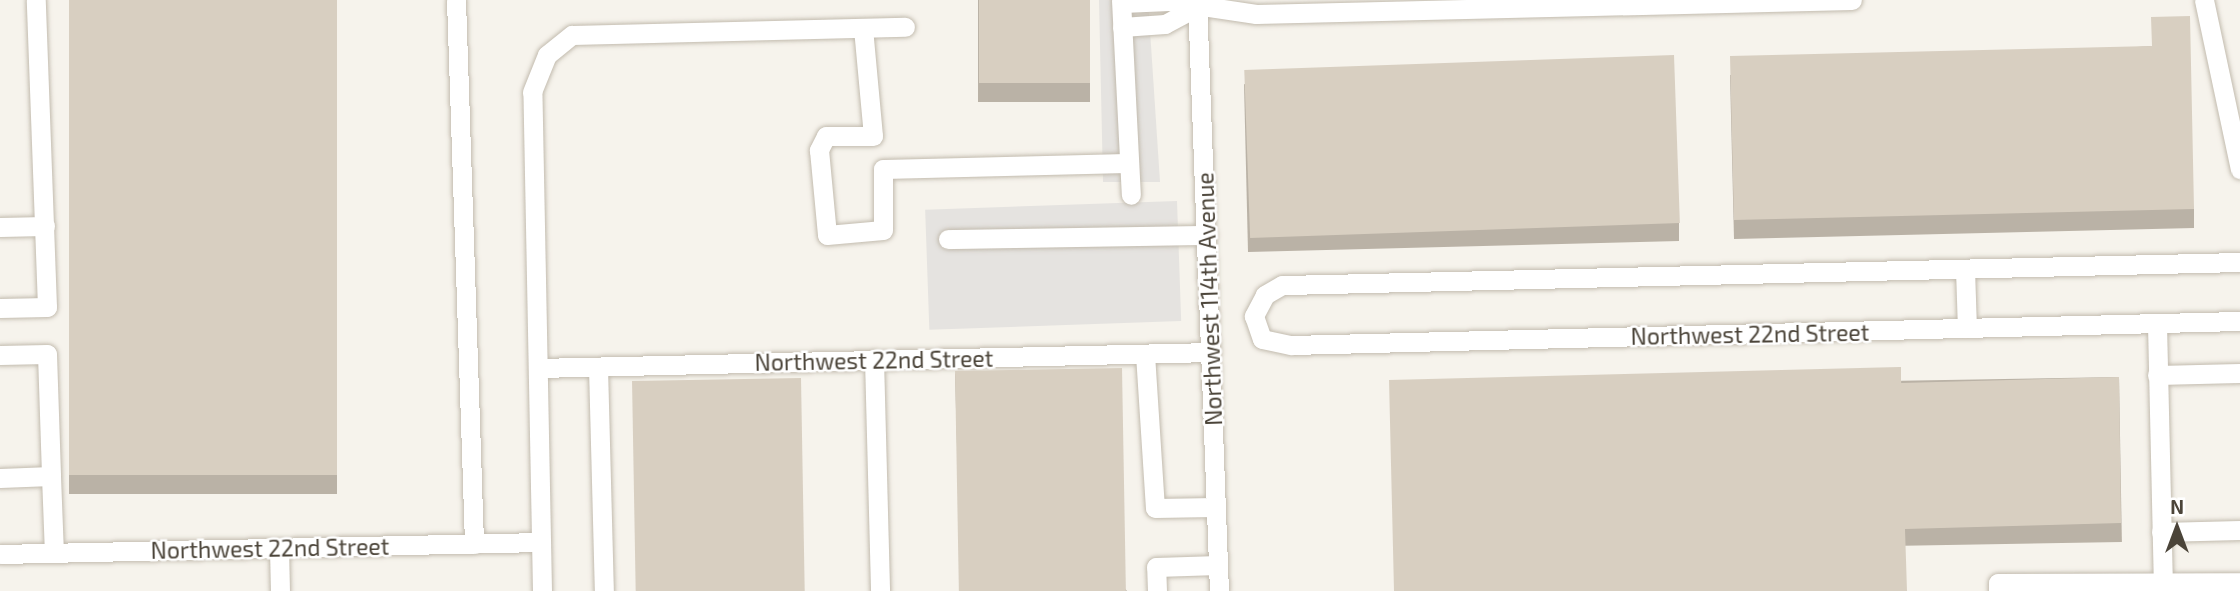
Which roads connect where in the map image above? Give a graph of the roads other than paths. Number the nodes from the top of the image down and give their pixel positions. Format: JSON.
{"nodes":[{"id":1,"x":36,"y":0,"type":"edge"},
{"id":2,"x":456,"y":0,"type":"edge"},
{"id":3,"x":1852,"y":0,"type":"edge"},
{"id":4,"x":2204,"y":0,"type":"edge"},
{"id":5,"x":1121,"y":1,"type":"edge"},
{"id":6,"x":1201,"y":2,"type":"edge"},
{"id":7,"x":905,"y":27,"type":"dead end"},
{"id":8,"x":1122,"y":27,"type":"junction"},
{"id":9,"x":863,"y":28,"type":"junction"},
{"id":10,"x":873,"y":136,"type":"junction"},
{"id":11,"x":1127,"y":163,"type":"junction"},
{"id":12,"x":883,"y":169,"type":"junction"},
{"id":13,"x":2240,"y":169,"type":"edge"},
{"id":14,"x":1131,"y":195,"type":"dead end"},
{"id":15,"x":45,"y":226,"type":"junction"},
{"id":16,"x":0,"y":227,"type":"edge"},
{"id":17,"x":1207,"y":235,"type":"junction"},
{"id":18,"x":948,"y":239,"type":"dead end"},
{"id":19,"x":2240,"y":262,"type":"edge"},
{"id":20,"x":1965,"y":270,"type":"junction"},
{"id":21,"x":0,"y":308,"type":"edge"},
{"id":22,"x":2240,"y":321,"type":"edge"},
{"id":23,"x":2157,"y":324,"type":"junction"},
{"id":24,"x":1967,"y":328,"type":"junction"},
{"id":25,"x":1211,"y":352,"type":"junction"},
{"id":26,"x":1145,"y":354,"type":"junction"},
{"id":27,"x":0,"y":355,"type":"edge"},
{"id":28,"x":874,"y":359,"type":"junction"},
{"id":29,"x":598,"y":367,"type":"junction"},
{"id":30,"x":538,"y":368,"type":"junction"},
{"id":31,"x":2240,"y":373,"type":"edge"},
{"id":32,"x":2157,"y":374,"type":"junction"},
{"id":33,"x":51,"y":476,"type":"junction"},
{"id":34,"x":0,"y":478,"type":"edge"},
{"id":35,"x":1215,"y":507,"type":"junction"},
{"id":36,"x":2240,"y":530,"type":"edge"},
{"id":37,"x":2161,"y":532,"type":"junction"},
{"id":38,"x":540,"y":542,"type":"junction"},
{"id":39,"x":474,"y":544,"type":"junction"},
{"id":40,"x":279,"y":548,"type":"junction"},
{"id":41,"x":54,"y":553,"type":"junction"},
{"id":42,"x":0,"y":554,"type":"edge"},
{"id":43,"x":1218,"y":565,"type":"junction"},
{"id":44,"x":2240,"y":582,"type":"edge"},
{"id":45,"x":2163,"y":587,"type":"edge"},
{"id":46,"x":280,"y":591,"type":"edge"},
{"id":47,"x":542,"y":591,"type":"edge"},
{"id":48,"x":604,"y":591,"type":"edge"},
{"id":49,"x":880,"y":591,"type":"edge"},
{"id":50,"x":1157,"y":591,"type":"edge"},
{"id":51,"x":1219,"y":591,"type":"edge"},
{"id":52,"x":1998,"y":591,"type":"edge"}],
"edges":[{"from":1,"to":15,"type":"street"},
{"from":2,"to":39,"type":"street"},
{"from":3,"to":6,"type":"street"},
{"from":4,"to":13,"type":"street"},
{"from":5,"to":6,"type":"street"},
{"from":5,"to":8,"type":"street"},
{"from":6,"to":8,"type":"street"},
{"from":6,"to":17,"type":"street","name":"Northwest 114th Avenue"},
{"from":7,"to":9,"type":"street"},
{"from":8,"to":11,"type":"street"},
{"from":9,"to":10,"type":"street"},
{"from":9,"to":30,"type":"street"},
{"from":10,"to":12,"type":"street"},
{"from":10,"to":12,"type":"street"},
{"from":11,"to":12,"type":"street"},
{"from":11,"to":14,"type":"street"},
{"from":15,"to":16,"type":"street"},
{"from":15,"to":21,"type":"street"},
{"from":17,"to":18,"type":"street"},
{"from":17,"to":25,"type":"street","name":"Northwest 114th Avenue"},
{"from":19,"to":20,"type":"street"},
{"from":20,"to":24,"type":"street"},
{"from":20,"to":24,"type":"street","name":"Northwest 22nd Street"},
{"from":22,"to":23,"type":"street","name":"Northwest 22nd Street"},
{"from":23,"to":24,"type":"street","name":"Northwest 22nd Street"},
{"from":23,"to":32,"type":"street"},
{"from":25,"to":26,"type":"street","name":"Northwest 22nd Street"},
{"from":25,"to":35,"type":"street","name":"Northwest 114th Avenue"},
{"from":26,"to":28,"type":"street","name":"Northwest 22nd Street"},
{"from":26,"to":35,"type":"street"},
{"from":27,"to":33,"type":"street"},
{"from":28,"to":29,"type":"street","name":"Northwest 22nd Street"},
{"from":28,"to":49,"type":"street"},
{"from":29,"to":30,"type":"street","name":"Northwest 22nd Street"},
{"from":29,"to":48,"type":"street"},
{"from":30,"to":38,"type":"street"},
{"from":31,"to":32,"type":"street"},
{"from":32,"to":37,"type":"street"},
{"from":33,"to":34,"type":"street"},
{"from":33,"to":41,"type":"street"},
{"from":35,"to":43,"type":"street","name":"Northwest 114th Avenue"},
{"from":36,"to":37,"type":"street"},
{"from":37,"to":45,"type":"street"},
{"from":38,"to":39,"type":"street","name":"Northwest 22nd Street"},
{"from":38,"to":47,"type":"street"},
{"from":39,"to":40,"type":"street","name":"Northwest 22nd Street"},
{"from":40,"to":41,"type":"street","name":"Northwest 22nd Street"},
{"from":40,"to":46,"type":"street"},
{"from":41,"to":42,"type":"street","name":"Northwest 22nd Street"},
{"from":43,"to":50,"type":"street"},
{"from":43,"to":51,"type":"street","name":"Northwest 114th Avenue"},
{"from":44,"to":45,"type":"street"},
{"from":45,"to":52,"type":"street"}]}
